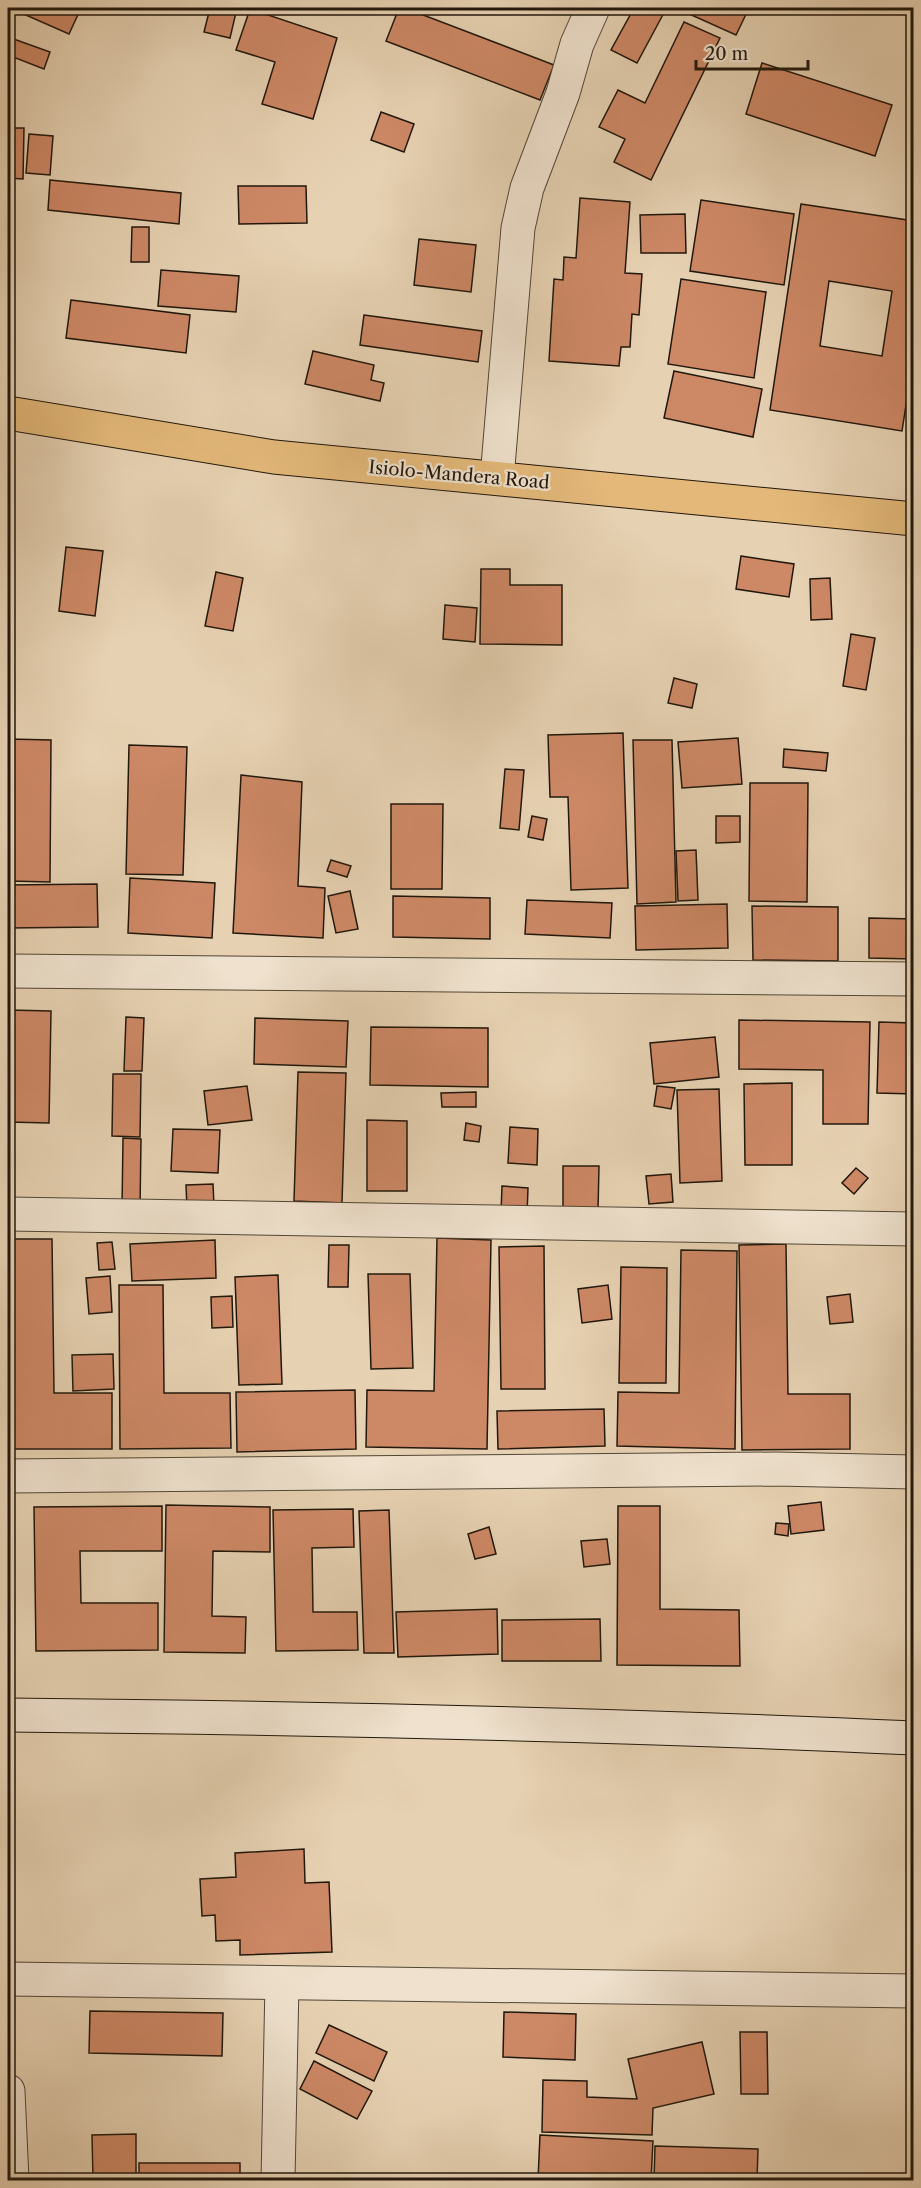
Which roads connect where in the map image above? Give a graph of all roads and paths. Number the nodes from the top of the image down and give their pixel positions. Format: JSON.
{"nodes":[{"id":1,"x":593,"y":8,"type":"edge"},
{"id":2,"x":8,"y":416,"type":"edge"},
{"id":3,"x":497,"y":478,"type":"junction"},
{"id":4,"x":914,"y":519,"type":"edge"},
{"id":5,"x":8,"y":971,"type":"edge"},
{"id":6,"x":914,"y":979,"type":"edge"},
{"id":7,"x":8,"y":1214,"type":"edge"},
{"id":8,"x":914,"y":1229,"type":"edge"},
{"id":9,"x":914,"y":1472,"type":"edge"},
{"id":10,"x":8,"y":1476,"type":"edge"},
{"id":11,"x":8,"y":1715,"type":"edge"},
{"id":12,"x":914,"y":1738,"type":"edge"},
{"id":13,"x":8,"y":1980,"type":"edge"},
{"id":14,"x":282,"y":1983,"type":"junction"},
{"id":15,"x":914,"y":1991,"type":"edge"},
{"id":16,"x":8,"y":2091,"type":"edge"},
{"id":17,"x":12,"y":2181,"type":"edge"},
{"id":18,"x":279,"y":2181,"type":"edge"}],
"edges":[{"from":1,"to":3,"type":"street"},
{"from":2,"to":3,"type":"highway","name":"Isiolo-Mandera Road"},
{"from":3,"to":4,"type":"highway","name":"Isiolo-Mandera Road"},
{"from":5,"to":6,"type":"street"},
{"from":7,"to":8,"type":"street"},
{"from":9,"to":10,"type":"street"},
{"from":11,"to":12,"type":"street"},
{"from":13,"to":14,"type":"street"},
{"from":14,"to":15,"type":"street"},
{"from":14,"to":18,"type":"street"},
{"from":16,"to":17,"type":"street"}]}
